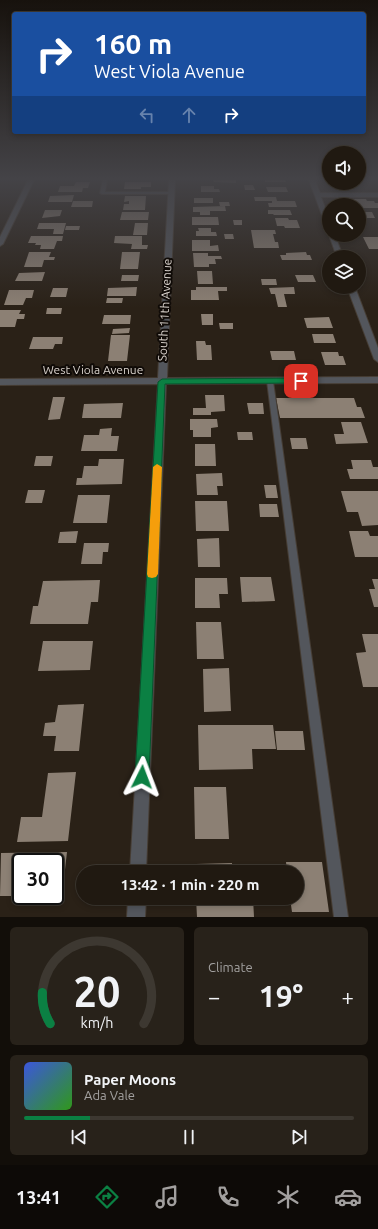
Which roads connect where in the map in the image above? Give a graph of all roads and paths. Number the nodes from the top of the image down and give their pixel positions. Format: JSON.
{"nodes":[{"id":1,"x":10,"y":223,"type":"edge"},
{"id":2,"x":170,"y":223,"type":"edge"},
{"id":3,"x":0,"y":244,"type":"edge"},
{"id":4,"x":354,"y":294,"type":"edge"},
{"id":5,"x":378,"y":359,"type":"edge"},
{"id":6,"x":378,"y":380,"type":"edge"},
{"id":7,"x":270,"y":381,"type":"junction"},
{"id":8,"x":0,"y":382,"type":"edge"},
{"id":9,"x":162,"y":382,"type":"junction"},
{"id":10,"x":138,"y":865,"type":"edge"},
{"id":11,"x":136,"y":905,"type":"edge"},
{"id":12,"x":136,"y":917,"type":"edge"},
{"id":13,"x":341,"y":917,"type":"edge"}],
"edges":[{"from":1,"to":3,"type":"street"},
{"from":2,"to":9,"type":"street","name":"South 11th Avenue"},
{"from":4,"to":5,"type":"street"},
{"from":6,"to":7,"type":"street","name":"West Viola Avenue"},
{"from":7,"to":9,"type":"street","name":"West Viola Avenue"},
{"from":7,"to":13,"type":"lane"},
{"from":8,"to":9,"type":"street","name":"West Viola Avenue"},
{"from":9,"to":10,"type":"street","name":"South 11th Avenue"},
{"from":11,"to":12,"type":"street"}]}
